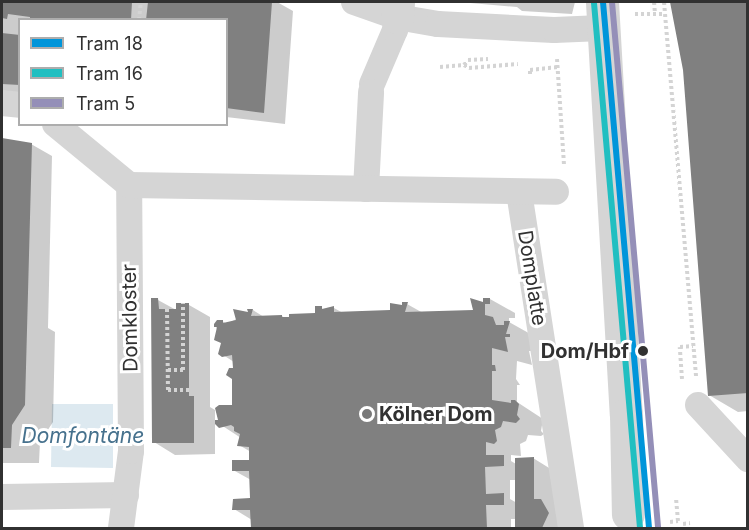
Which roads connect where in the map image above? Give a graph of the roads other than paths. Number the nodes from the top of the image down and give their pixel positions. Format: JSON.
{"nodes":[{"id":1,"x":354,"y":2,"type":"edge"},
{"id":2,"x":397,"y":9,"type":"edge"},
{"id":3,"x":602,"y":15,"type":"edge"},
{"id":4,"x":2,"y":104,"type":"edge"},
{"id":5,"x":18,"y":105,"type":"edge"},
{"id":6,"x":57,"y":126,"type":"edge"},
{"id":7,"x":129,"y":185,"type":"junction"},
{"id":8,"x":366,"y":189,"type":"junction"},
{"id":9,"x":519,"y":192,"type":"junction"},
{"id":10,"x":556,"y":192,"type":"dead end"},
{"id":11,"x":691,"y":397,"type":"road end"},
{"id":12,"x":747,"y":459,"type":"edge"},
{"id":13,"x":586,"y":487,"type":"dead end"},
{"id":14,"x":126,"y":495,"type":"junction"},
{"id":15,"x":2,"y":496,"type":"edge"},
{"id":16,"x":628,"y":514,"type":"dead end"},
{"id":17,"x":569,"y":517,"type":"edge"},
{"id":18,"x":122,"y":528,"type":"edge"}],
"edges":[{"from":1,"to":2,"type":"street"},
{"from":2,"to":3,"type":"street"},
{"from":2,"to":8,"type":"street"},
{"from":3,"to":16,"type":"street"},
{"from":4,"to":5,"type":"street"},
{"from":6,"to":7,"type":"street"},
{"from":7,"to":8,"type":"street"},
{"from":7,"to":14,"type":"street","name":"Domkloster"},
{"from":8,"to":9,"type":"street"},
{"from":9,"to":10,"type":"street"},
{"from":9,"to":17,"type":"street","name":"Domplatte"},
{"from":11,"to":12,"type":"street"},
{"from":13,"to":17,"type":"street","name":"Domplatte"},
{"from":14,"to":15,"type":"street"},
{"from":14,"to":18,"type":"street","name":"Domkloster"}]}
